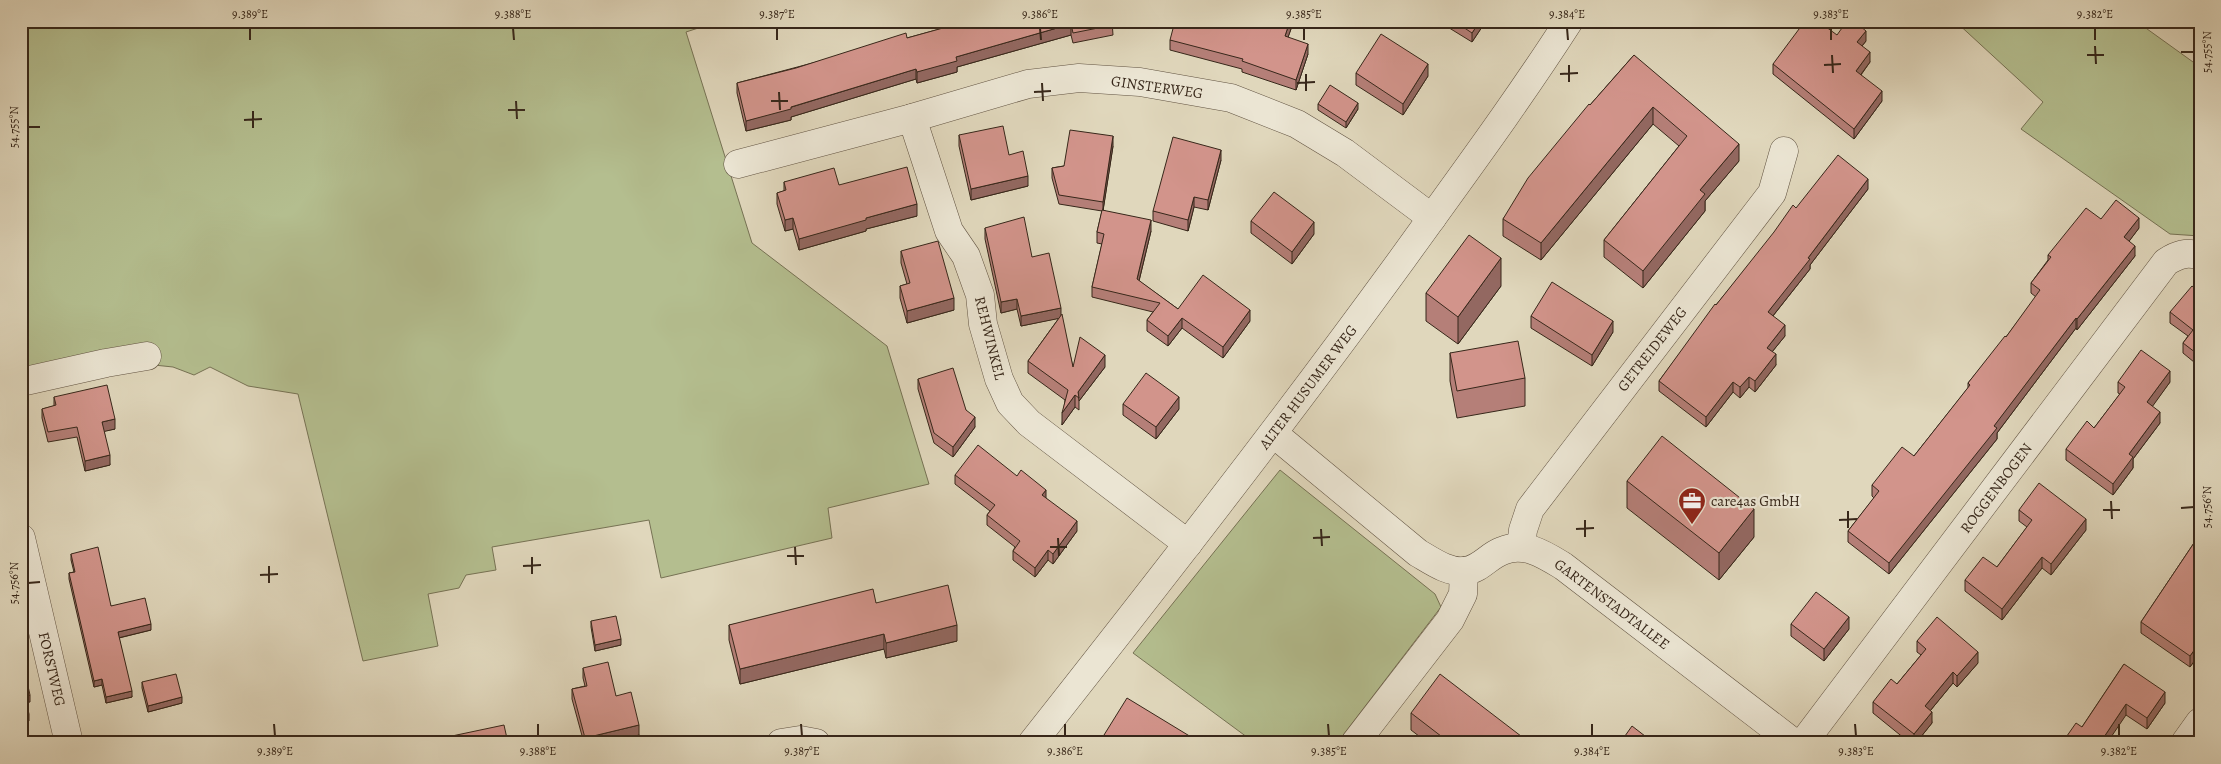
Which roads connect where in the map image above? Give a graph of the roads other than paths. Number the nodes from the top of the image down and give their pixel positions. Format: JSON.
{"nodes":[{"id":1,"x":1569,"y":21,"type":"edge"},
{"id":2,"x":912,"y":118,"type":"junction"},
{"id":3,"x":1784,"y":151,"type":"dead end"},
{"id":4,"x":738,"y":164,"type":"dead end"},
{"id":5,"x":1432,"y":218,"type":"junction"},
{"id":6,"x":2200,"y":256,"type":"edge"},
{"id":7,"x":148,"y":356,"type":"dead end"},
{"id":8,"x":21,"y":382,"type":"edge"},
{"id":9,"x":1274,"y":434,"type":"junction"},
{"id":10,"x":21,"y":538,"type":"edge"},
{"id":11,"x":1188,"y":544,"type":"junction"},
{"id":12,"x":1521,"y":547,"type":"junction"},
{"id":13,"x":1464,"y":571,"type":"junction"},
{"id":14,"x":2200,"y":722,"type":"edge"},
{"id":15,"x":69,"y":743,"type":"edge"},
{"id":16,"x":781,"y":743,"type":"edge"},
{"id":17,"x":816,"y":743,"type":"edge"},
{"id":18,"x":1032,"y":743,"type":"edge"},
{"id":19,"x":1355,"y":743,"type":"edge"},
{"id":20,"x":1794,"y":743,"type":"edge"},
{"id":21,"x":1803,"y":743,"type":"edge"},
{"id":22,"x":2185,"y":743,"type":"edge"}],
"edges":[{"from":1,"to":5,"type":"street","name":"ALTER HUSUMER WEG"},
{"from":2,"to":4,"type":"street","name":"GINSTERWEG"},
{"from":2,"to":5,"type":"street","name":"GINSTERWEG"},
{"from":2,"to":11,"type":"street","name":"REHWINKEL"},
{"from":3,"to":12,"type":"street","name":"GETREIDEWEG"},
{"from":5,"to":9,"type":"street","name":"ALTER HUSUMER WEG"},
{"from":6,"to":21,"type":"street","name":"ROGGENBOGEN"},
{"from":7,"to":8,"type":"street"},
{"from":9,"to":11,"type":"street","name":"ALTER HUSUMER WEG"},
{"from":9,"to":13,"type":"street"},
{"from":10,"to":15,"type":"street","name":"FORSTWEG"},
{"from":11,"to":18,"type":"street","name":"ALTER HUSUMER WEG"},
{"from":12,"to":13,"type":"street"},
{"from":12,"to":20,"type":"street","name":"GARTENSTADTALLEE"},
{"from":13,"to":19,"type":"street"},
{"from":14,"to":22,"type":"street"},
{"from":16,"to":17,"type":"street"}]}
